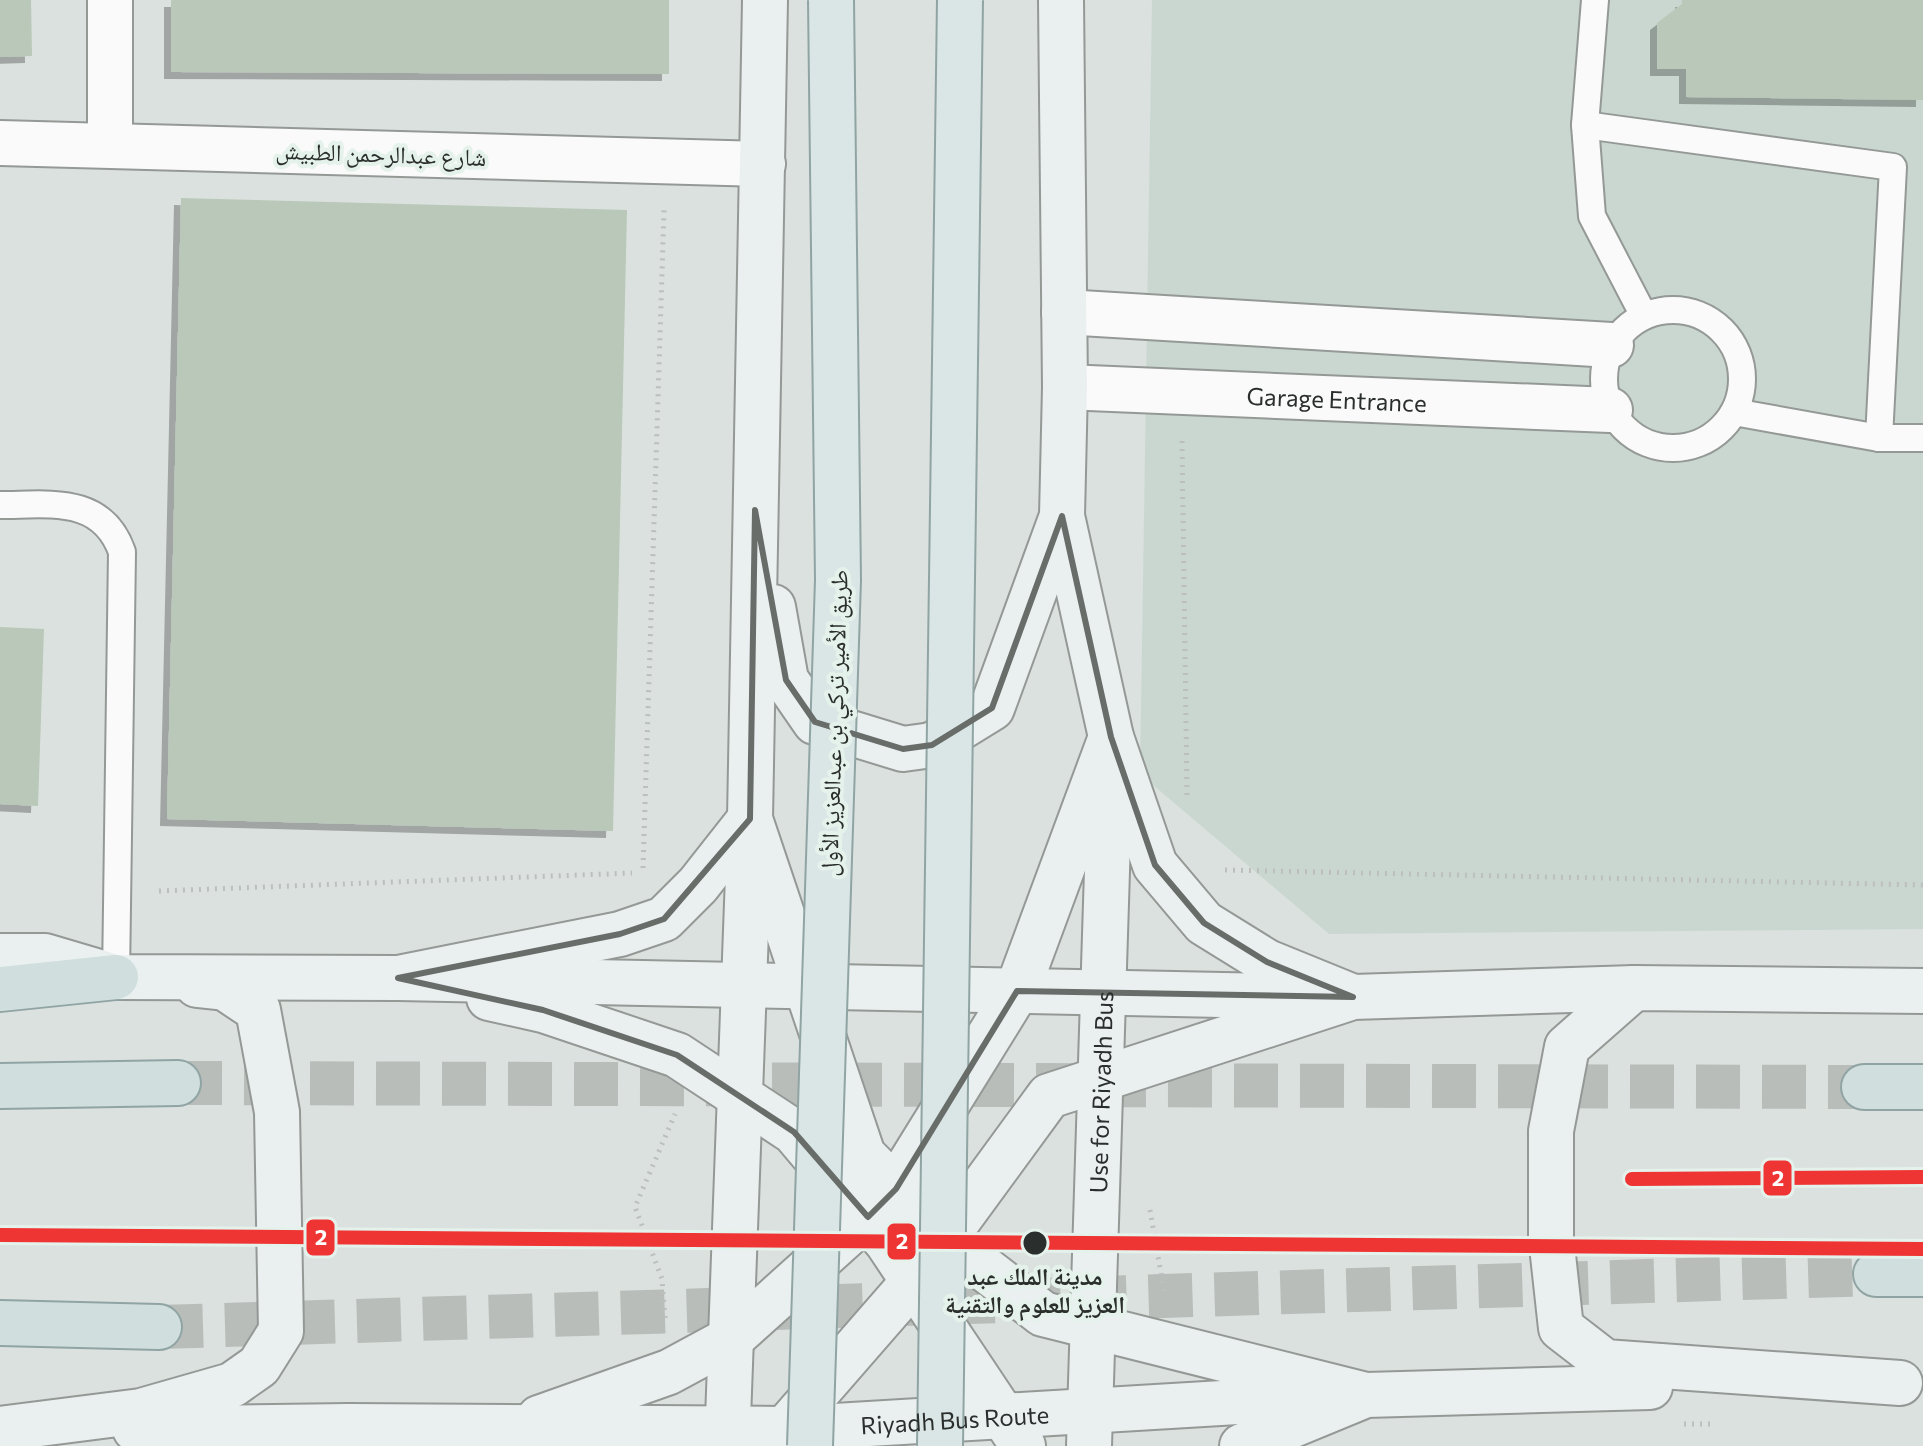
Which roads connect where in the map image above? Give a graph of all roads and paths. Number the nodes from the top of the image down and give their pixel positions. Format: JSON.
{"nodes":[{"id":1,"x":110,"y":0,"type":"edge"},
{"id":2,"x":765,"y":0,"type":"edge"},
{"id":3,"x":831,"y":0,"type":"edge"},
{"id":4,"x":960,"y":0,"type":"edge"},
{"id":5,"x":1061,"y":0,"type":"edge"},
{"id":6,"x":1595,"y":0,"type":"edge"},
{"id":7,"x":1585,"y":125,"type":"junction"},
{"id":8,"x":0,"y":143,"type":"edge"},
{"id":9,"x":110,"y":144,"type":"junction"},
{"id":10,"x":665,"y":161,"type":"junction"},
{"id":11,"x":763,"y":164,"type":"junction"},
{"id":12,"x":1064,"y":312,"type":"junction"},
{"id":13,"x":1644,"y":316,"type":"junction"},
{"id":14,"x":1611,"y":345,"type":"junction"},
{"id":15,"x":1065,"y":387,"type":"junction"},
{"id":16,"x":1181,"y":392,"type":"junction"},
{"id":17,"x":1610,"y":410,"type":"junction"},
{"id":18,"x":1734,"y":412,"type":"junction"},
{"id":19,"x":1879,"y":438,"type":"junction"},
{"id":20,"x":1923,"y":438,"type":"edge"},
{"id":21,"x":0,"y":505,"type":"edge"},
{"id":22,"x":755,"y":510,"type":"junction"},
{"id":23,"x":1062,"y":516,"type":"junction"},
{"id":24,"x":1111,"y":737,"type":"junction"},
{"id":25,"x":1187,"y":805,"type":"dead end"},
{"id":26,"x":750,"y":819,"type":"junction"},
{"id":27,"x":1220,"y":870,"type":"dead end"},
{"id":28,"x":1923,"y":885,"type":"edge"},
{"id":29,"x":118,"y":892,"type":"junction"},
{"id":30,"x":0,"y":956,"type":"edge"},
{"id":31,"x":116,"y":977,"type":"junction"},
{"id":32,"x":398,"y":978,"type":"junction"},
{"id":33,"x":744,"y":986,"type":"junction"},
{"id":34,"x":805,"y":987,"type":"junction"},
{"id":35,"x":1634,"y":988,"type":"junction"},
{"id":36,"x":0,"y":989,"type":"edge"},
{"id":37,"x":1017,"y":991,"type":"junction"},
{"id":38,"x":1923,"y":991,"type":"edge"},
{"id":39,"x":1102,"y":992,"type":"junction"},
{"id":40,"x":1353,"y":997,"type":"junction"},
{"id":41,"x":1100,"y":1080,"type":"junction"},
{"id":42,"x":178,"y":1083,"type":"tunnel mouth"},
{"id":43,"x":0,"y":1086,"type":"edge"},
{"id":44,"x":1864,"y":1087,"type":"tunnel mouth"},
{"id":45,"x":1923,"y":1087,"type":"edge"},
{"id":46,"x":741,"y":1096,"type":"junction"},
{"id":47,"x":676,"y":1112,"type":"dead end"},
{"id":48,"x":882,"y":1203,"type":"junction"},
{"id":49,"x":1149,"y":1208,"type":"dead end"},
{"id":50,"x":946,"y":1239,"type":"junction"},
{"id":51,"x":1876,"y":1274,"type":"tunnel mouth"},
{"id":52,"x":1923,"y":1274,"type":"edge"},
{"id":53,"x":662,"y":1279,"type":"dead end"},
{"id":54,"x":913,"y":1282,"type":"junction"},
{"id":55,"x":1166,"y":1302,"type":"dead end"},
{"id":56,"x":0,"y":1323,"type":"edge"},
{"id":57,"x":1092,"y":1326,"type":"junction"},
{"id":58,"x":159,"y":1327,"type":"tunnel mouth"},
{"id":59,"x":732,"y":1338,"type":"junction"},
{"id":60,"x":1911,"y":1382,"type":"edge"},
{"id":61,"x":1366,"y":1395,"type":"junction"},
{"id":62,"x":349,"y":1426,"type":"junction"},
{"id":63,"x":513,"y":1427,"type":"junction"},
{"id":64,"x":1089,"y":1428,"type":"edge"},
{"id":65,"x":0,"y":1430,"type":"edge"},
{"id":66,"x":1012,"y":1430,"type":"edge"},
{"id":67,"x":727,"y":1438,"type":"edge"},
{"id":68,"x":791,"y":1440,"type":"edge"},
{"id":69,"x":410,"y":1446,"type":"edge"},
{"id":70,"x":940,"y":1446,"type":"edge"},
{"id":71,"x":1242,"y":1446,"type":"edge"}],
"edges":[{"from":1,"to":9,"type":"street"},
{"from":2,"to":11,"type":"main road"},
{"from":3,"to":68,"type":"main road","name":"طريق الأمير تركي بن عبدالعزيز الأول","bridge":true},
{"from":4,"to":70,"type":"main road","bridge":true},
{"from":5,"to":12,"type":"main road"},
{"from":6,"to":7,"type":"lane"},
{"from":7,"to":13,"type":"lane"},
{"from":7,"to":19,"type":"lane"},
{"from":8,"to":9,"type":"street","name":"شارع عبدالرحمن الطبيش"},
{"from":9,"to":10,"type":"street","name":"شارع عبدالرحمن الطبيش"},
{"from":10,"to":11,"type":"street","name":"شارع عبدالرحمن الطبيش"},
{"from":10,"to":29,"type":"path"},
{"from":11,"to":22,"type":"main road"},
{"from":12,"to":14,"type":"street"},
{"from":12,"to":15,"type":"main road"},
{"from":13,"to":14,"type":"lane"},
{"from":13,"to":18,"type":"lane"},
{"from":14,"to":17,"type":"lane"},
{"from":15,"to":16,"type":"street","name":"Garage Entrance"},
{"from":15,"to":23,"type":"main road"},
{"from":16,"to":17,"type":"street","name":"Garage Entrance"},
{"from":16,"to":25,"type":"path"},
{"from":17,"to":18,"type":"lane"},
{"from":18,"to":19,"type":"lane"},
{"from":19,"to":20,"type":"lane"},
{"from":21,"to":29,"type":"lane"},
{"from":22,"to":23,"type":"main road"},
{"from":22,"to":26,"type":"main road"},
{"from":23,"to":24,"type":"main road"},
{"from":24,"to":37,"type":"main road"},
{"from":24,"to":39,"type":"main road","name":"Use for Riyadh Bus"},
{"from":24,"to":40,"type":"main road"},
{"from":26,"to":32,"type":"main road"},
{"from":26,"to":33,"type":"main road"},
{"from":26,"to":34,"type":"main road"},
{"from":27,"to":28,"type":"path"},
{"from":29,"to":31,"type":"lane"},
{"from":30,"to":31,"type":"main road"},
{"from":31,"to":32,"type":"main road"},
{"from":31,"to":36,"type":"highway"},
{"from":31,"to":65,"type":"main road"},
{"from":32,"to":33,"type":"main road"},
{"from":32,"to":46,"type":"main road"},
{"from":33,"to":34,"type":"main road"},
{"from":33,"to":46,"type":"main road"},
{"from":34,"to":37,"type":"main road"},
{"from":34,"to":48,"type":"main road"},
{"from":35,"to":38,"type":"main road"},
{"from":35,"to":40,"type":"main road"},
{"from":35,"to":60,"type":"main road"},
{"from":37,"to":39,"type":"main road"},
{"from":37,"to":48,"type":"main road"},
{"from":39,"to":40,"type":"main road"},
{"from":39,"to":41,"type":"main road","name":"Use for Riyadh Bus"},
{"from":40,"to":41,"type":"main road"},
{"from":41,"to":50,"type":"main road"},
{"from":41,"to":57,"type":"main road","name":"Use for Riyadh Bus"},
{"from":42,"to":43,"type":"highway"},
{"from":44,"to":45,"type":"highway"},
{"from":46,"to":48,"type":"main road"},
{"from":46,"to":59,"type":"main road"},
{"from":47,"to":53,"type":"path"},
{"from":48,"to":50,"type":"main road"},
{"from":48,"to":54,"type":"main road"},
{"from":48,"to":59,"type":"main road"},
{"from":49,"to":55,"type":"path"},
{"from":50,"to":54,"type":"main road"},
{"from":50,"to":57,"type":"main road"},
{"from":51,"to":52,"type":"highway"},
{"from":54,"to":66,"type":"main road"},
{"from":54,"to":68,"type":"main road"},
{"from":56,"to":58,"type":"highway"},
{"from":57,"to":61,"type":"main road"},
{"from":57,"to":64,"type":"main road","name":"Use for Riyadh Bus"},
{"from":59,"to":63,"type":"main road"},
{"from":59,"to":67,"type":"main road"},
{"from":60,"to":61,"type":"main road","name":"Riyadh Bus Route"},
{"from":61,"to":64,"type":"main road","name":"Riyadh Bus Route"},
{"from":61,"to":71,"type":"main road"},
{"from":62,"to":63,"type":"main road","name":"Riyadh Bus Route"},
{"from":62,"to":65,"type":"main road","name":"Riyadh Bus Route"},
{"from":62,"to":69,"type":"main road"},
{"from":63,"to":67,"type":"main road","name":"Riyadh Bus Route"},
{"from":64,"to":66,"type":"main road","name":"Riyadh Bus Route"},
{"from":66,"to":68,"type":"main road","name":"Riyadh Bus Route"},
{"from":67,"to":68,"type":"main road","name":"Riyadh Bus Route"}]}
